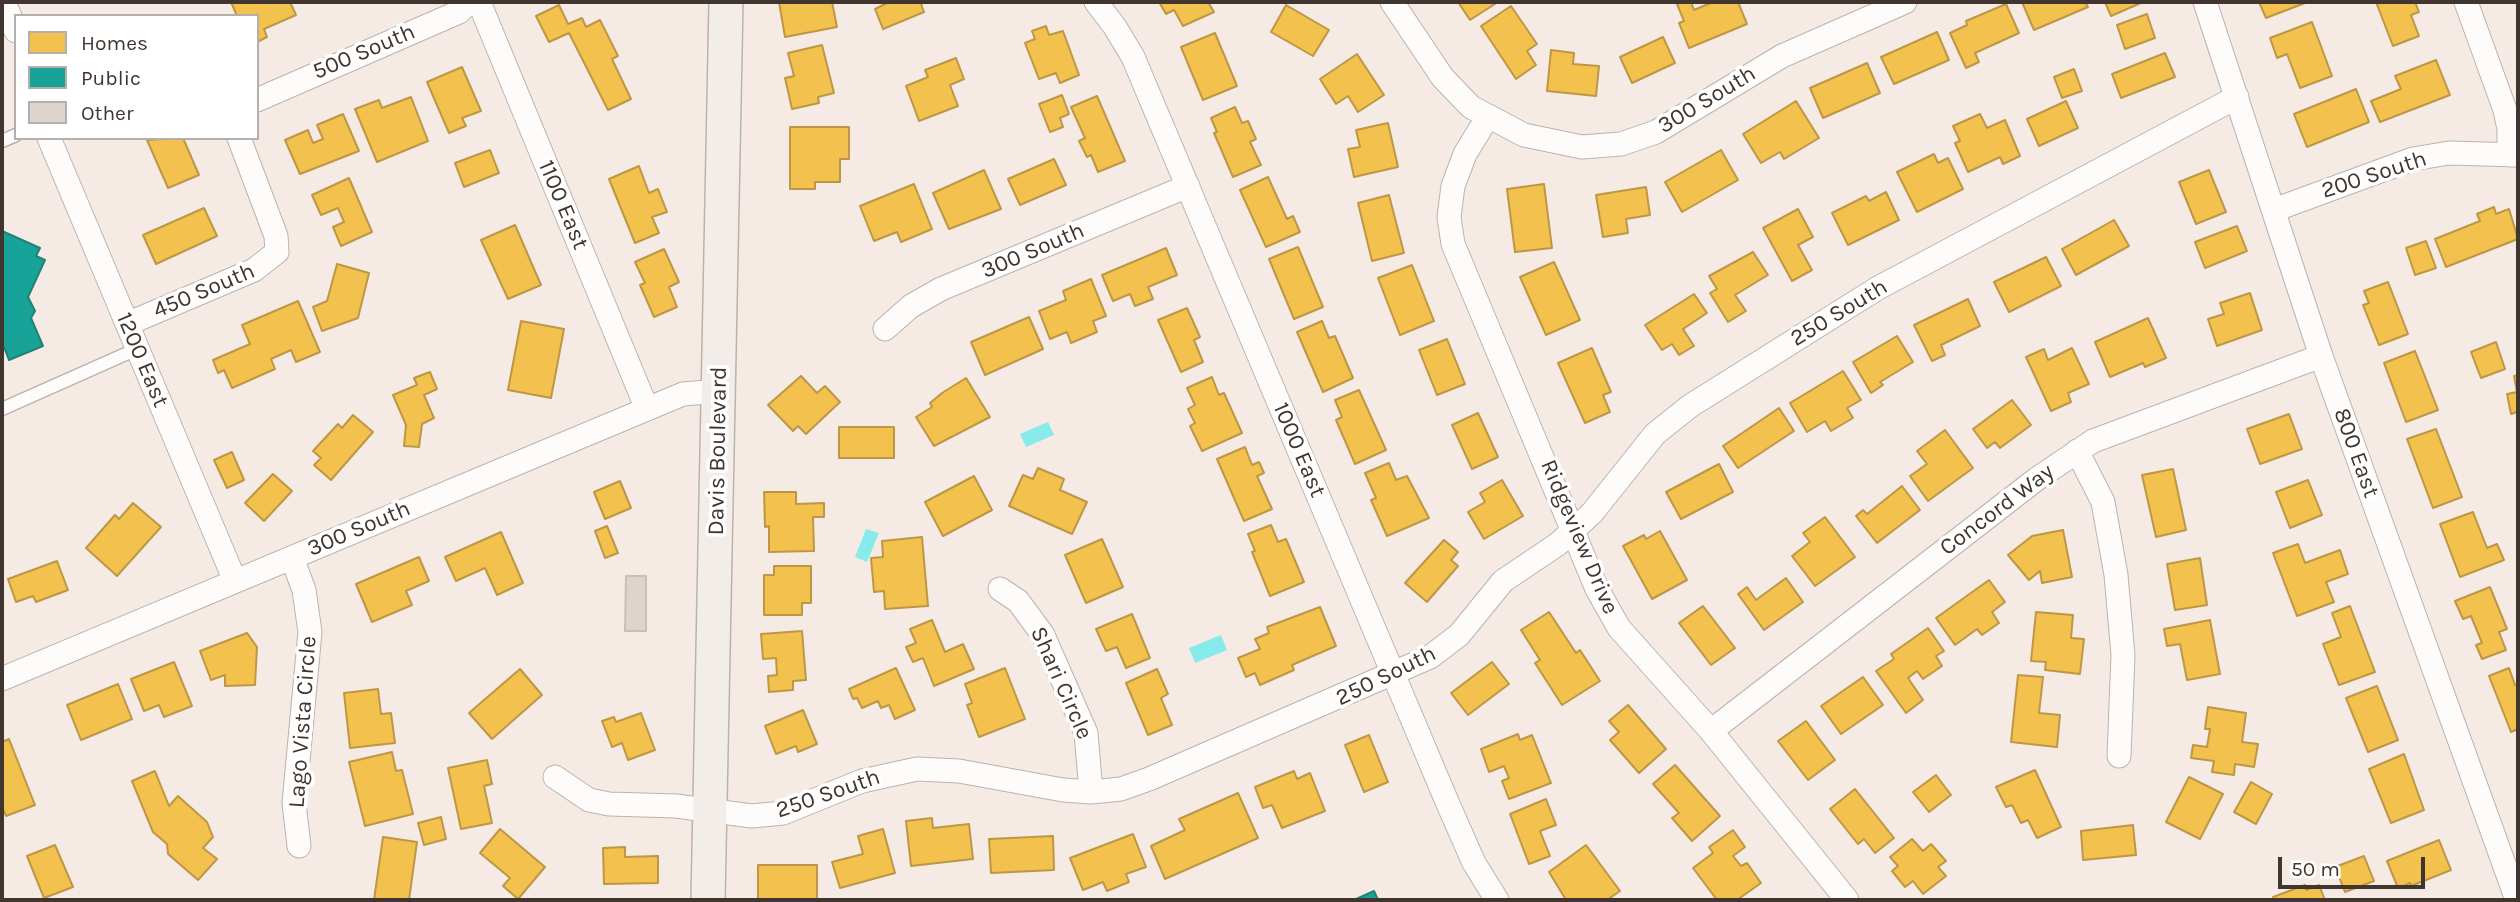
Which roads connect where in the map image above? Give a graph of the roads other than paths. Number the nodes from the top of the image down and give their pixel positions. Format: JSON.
{"nodes":[{"id":1,"x":4,"y":2,"type":"edge"},
{"id":2,"x":469,"y":2,"type":"edge"},
{"id":3,"x":479,"y":2,"type":"edge"},
{"id":4,"x":726,"y":2,"type":"edge"},
{"id":5,"x":1096,"y":2,"type":"edge"},
{"id":6,"x":1392,"y":2,"type":"edge"},
{"id":7,"x":1905,"y":2,"type":"edge"},
{"id":8,"x":2205,"y":2,"type":"edge"},
{"id":9,"x":2466,"y":2,"type":"edge"},
{"id":10,"x":1857,"y":11,"type":"edge"},
{"id":11,"x":14,"y":26,"type":"edge"},
{"id":12,"x":2237,"y":97,"type":"junction"},
{"id":13,"x":259,"y":99,"type":"edge"},
{"id":14,"x":1487,"y":118,"type":"junction"},
{"id":15,"x":50,"y":140,"type":"edge"},
{"id":16,"x":240,"y":140,"type":"edge"},
{"id":17,"x":2514,"y":155,"type":"edge"},
{"id":18,"x":1188,"y":186,"type":"junction"},
{"id":19,"x":2274,"y":210,"type":"junction"},
{"id":20,"x":127,"y":324,"type":"junction"},
{"id":21,"x":885,"y":329,"type":"dead end"},
{"id":22,"x":137,"y":349,"type":"junction"},
{"id":23,"x":2321,"y":356,"type":"junction"},
{"id":24,"x":719,"y":391,"type":"junction"},
{"id":25,"x":647,"y":408,"type":"junction"},
{"id":26,"x":2,"y":409,"type":"edge"},
{"id":27,"x":2077,"y":452,"type":"junction"},
{"id":28,"x":1575,"y":530,"type":"junction"},
{"id":29,"x":292,"y":558,"type":"junction"},
{"id":30,"x":235,"y":582,"type":"junction"},
{"id":31,"x":1000,"y":589,"type":"dead end"},
{"id":32,"x":1394,"y":675,"type":"junction"},
{"id":33,"x":2,"y":679,"type":"edge"},
{"id":34,"x":1711,"y":731,"type":"junction"},
{"id":35,"x":2119,"y":756,"type":"dead end"},
{"id":36,"x":555,"y":776,"type":"dead end"},
{"id":37,"x":1091,"y":792,"type":"junction"},
{"id":38,"x":710,"y":810,"type":"junction"},
{"id":39,"x":299,"y":846,"type":"dead end"},
{"id":40,"x":708,"y":900,"type":"edge"},
{"id":41,"x":1497,"y":900,"type":"edge"},
{"id":42,"x":1847,"y":900,"type":"edge"},
{"id":43,"x":2517,"y":900,"type":"edge"}],
"edges":[{"from":1,"to":11,"type":"street"},
{"from":2,"to":13,"type":"street","name":"500 South"},
{"from":3,"to":25,"type":"street","name":"1100 East"},
{"from":4,"to":24,"type":"street","name":"Davis Boulevard"},
{"from":5,"to":18,"type":"street","name":"1000 East"},
{"from":6,"to":14,"type":"street","name":"300 South"},
{"from":7,"to":10,"type":"street","name":"300 South"},
{"from":8,"to":12,"type":"street","name":"800 East"},
{"from":9,"to":17,"type":"street"},
{"from":10,"to":14,"type":"street","name":"300 South"},
{"from":12,"to":19,"type":"street","name":"800 East"},
{"from":12,"to":28,"type":"street","name":"250 South"},
{"from":14,"to":28,"type":"street","name":"Ridgeview Drive"},
{"from":15,"to":20,"type":"street","name":"1200 East"},
{"from":16,"to":20,"type":"street","name":"450 South"},
{"from":17,"to":19,"type":"street","name":"200 South"},
{"from":18,"to":21,"type":"street","name":"300 South"},
{"from":18,"to":32,"type":"street","name":"1000 East"},
{"from":19,"to":23,"type":"street","name":"800 East"},
{"from":20,"to":22,"type":"street","name":"1200 East"},
{"from":22,"to":26,"type":"lane"},
{"from":22,"to":30,"type":"street","name":"1200 East"},
{"from":23,"to":27,"type":"street","name":"Concord Way"},
{"from":23,"to":43,"type":"street","name":"800 East"},
{"from":24,"to":25,"type":"street","name":"300 South"},
{"from":24,"to":38,"type":"street","name":"Davis Boulevard"},
{"from":25,"to":29,"type":"street","name":"300 South"},
{"from":27,"to":34,"type":"street","name":"Concord Way"},
{"from":27,"to":35,"type":"street"},
{"from":28,"to":32,"type":"street","name":"250 South"},
{"from":28,"to":34,"type":"street","name":"Ridgeview Drive"},
{"from":29,"to":30,"type":"street","name":"300 South"},
{"from":29,"to":39,"type":"street","name":"Lago Vista Circle"},
{"from":30,"to":33,"type":"street","name":"300 South"},
{"from":31,"to":37,"type":"street","name":"Shari Circle"},
{"from":32,"to":37,"type":"street","name":"250 South"},
{"from":32,"to":41,"type":"street","name":"1000 East"},
{"from":34,"to":42,"type":"street","name":"Ridgeview Drive"},
{"from":36,"to":38,"type":"street","name":"250 South"},
{"from":37,"to":38,"type":"street","name":"250 South"},
{"from":38,"to":40,"type":"street","name":"Davis Boulevard"}]}
